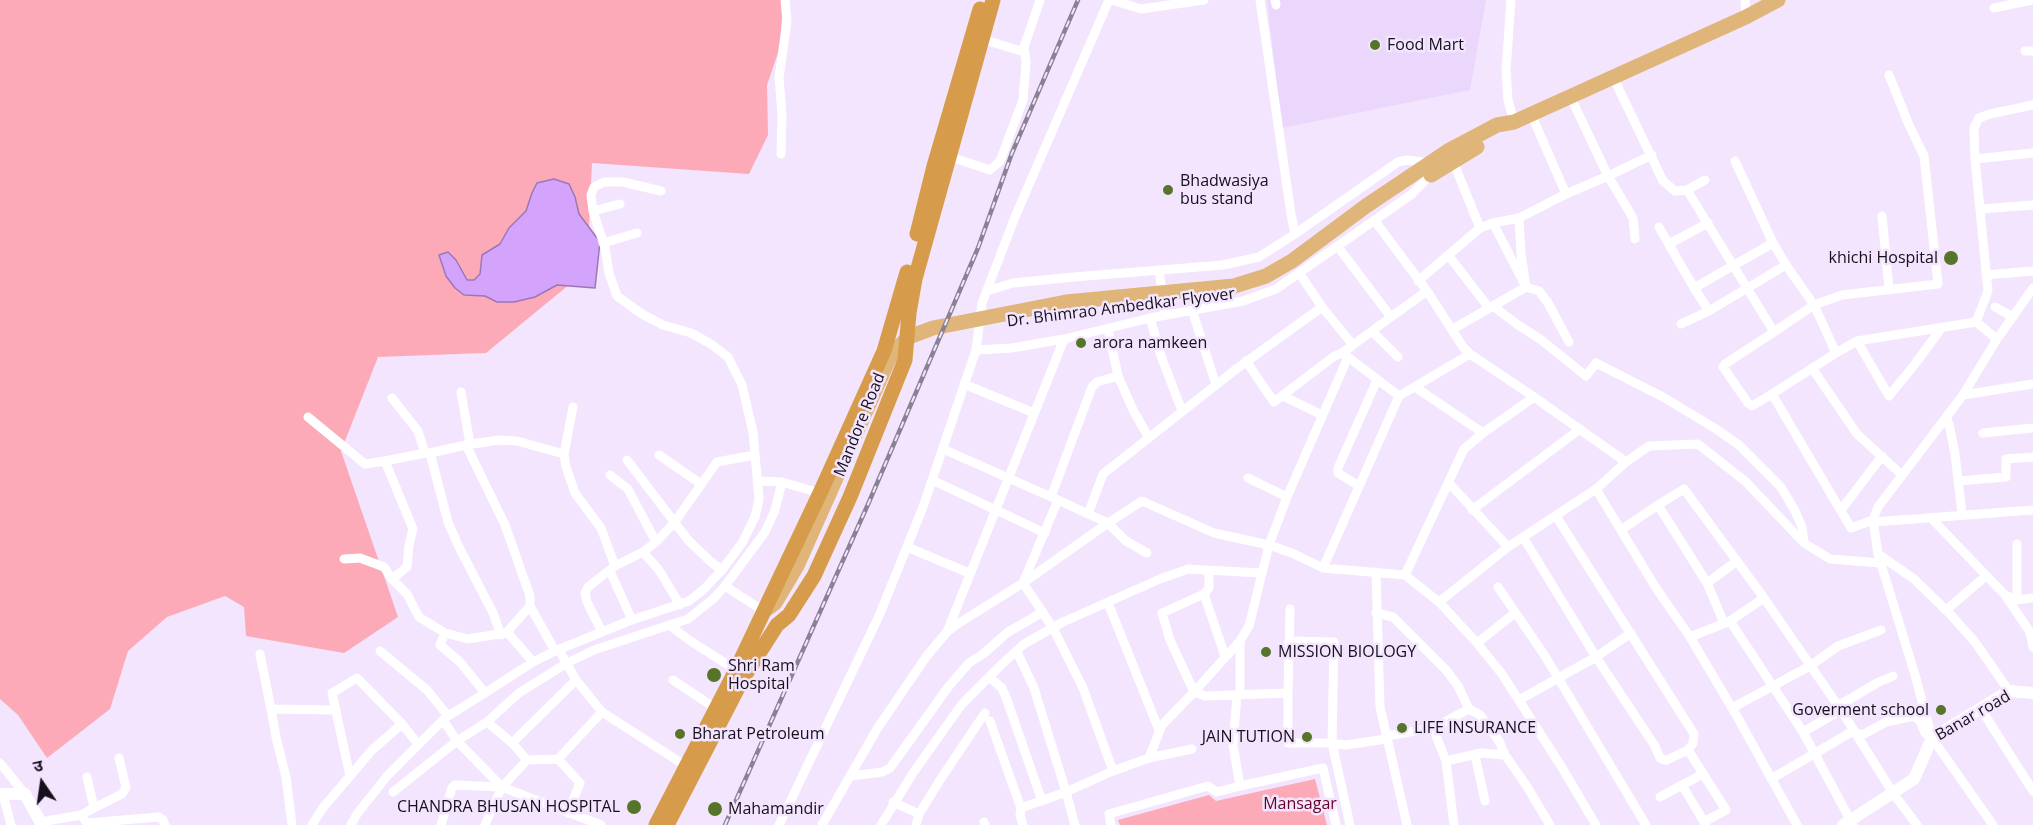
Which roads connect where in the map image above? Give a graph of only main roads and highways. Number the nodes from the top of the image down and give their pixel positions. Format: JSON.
{"nodes":[{"id":1,"x":982,"y":0,"type":"edge"},
{"id":2,"x":993,"y":0,"type":"edge"},
{"id":3,"x":1778,"y":0,"type":"edge"},
{"id":4,"x":1514,"y":122,"type":"junction"},
{"id":5,"x":1430,"y":170,"type":"junction"},
{"id":6,"x":775,"y":607,"type":"junction"},
{"id":7,"x":777,"y":625,"type":"junction"},
{"id":8,"x":656,"y":825,"type":"edge"},
{"id":9,"x":667,"y":825,"type":"edge"}],
"edges":[{"from":1,"to":6,"type":"highway","name":"Mandore Road"},
{"from":2,"to":7,"type":"highway","name":"Mandore Road"},
{"from":3,"to":4,"type":"main road"},
{"from":4,"to":5,"type":"main road"},
{"from":4,"to":5,"type":"main road"},
{"from":5,"to":6,"type":"main road","name":"Dr. Bhimrao Ambedkar Flyover"},
{"from":6,"to":7,"type":"main road","name":"Dr. Bhimrao Ambedkar Flyover"},
{"from":6,"to":8,"type":"highway","name":"Mandore Road"},
{"from":7,"to":9,"type":"highway","name":"Mandore Road"}]}
